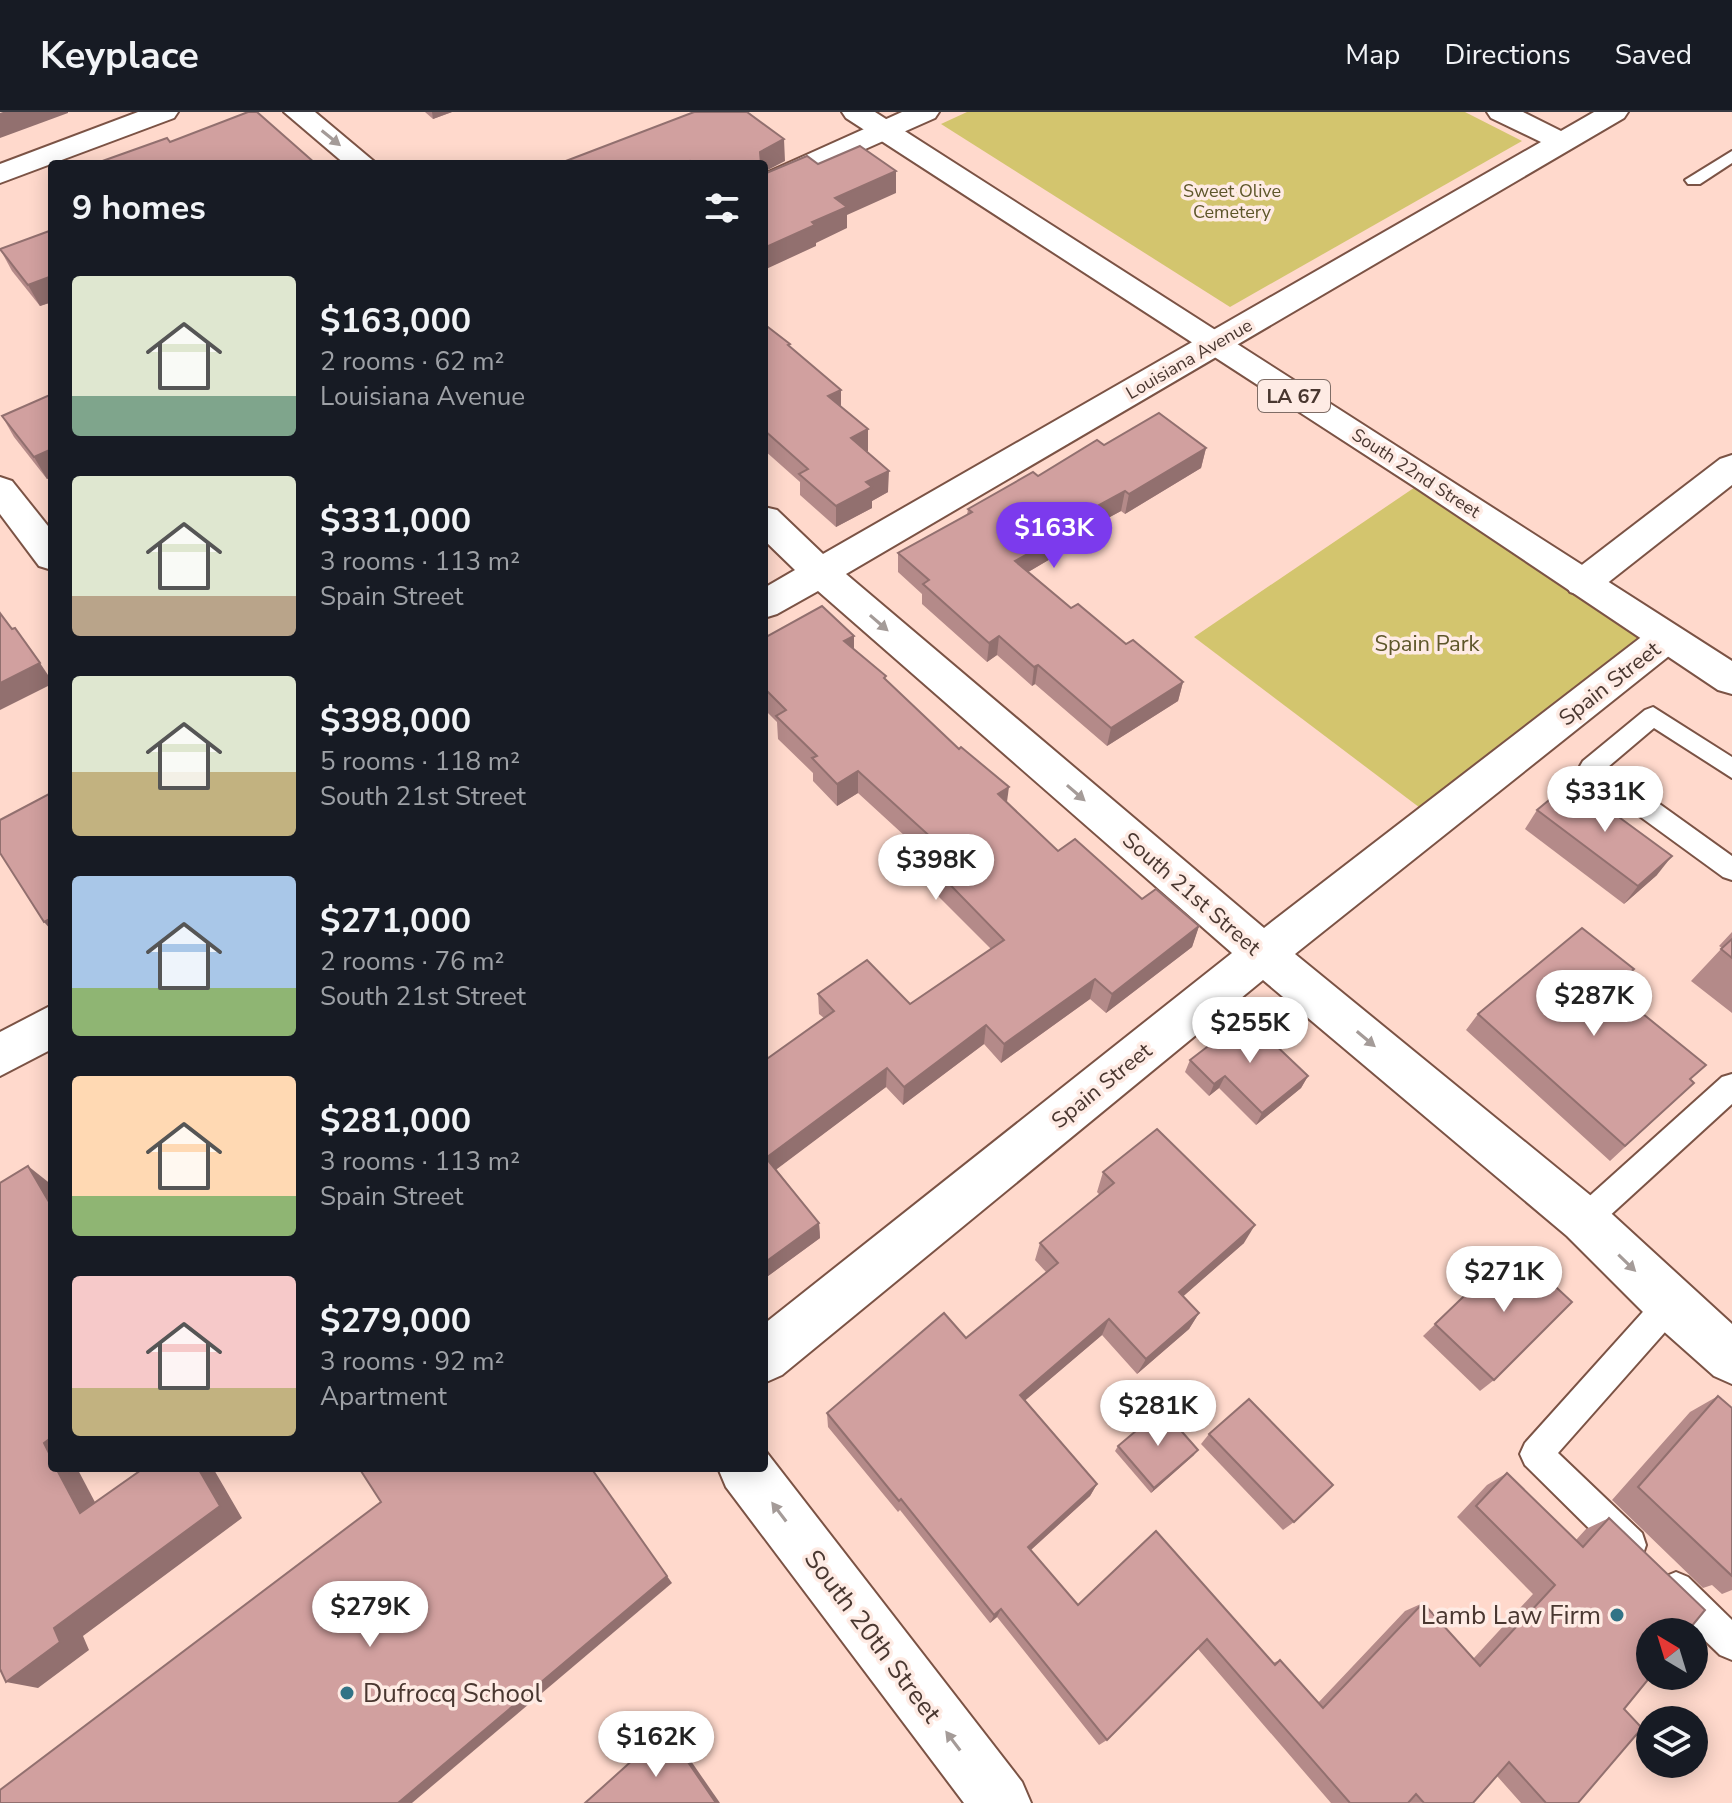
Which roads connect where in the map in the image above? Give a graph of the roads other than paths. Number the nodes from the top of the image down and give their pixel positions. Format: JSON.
{"nodes":[{"id":1,"x":164,"y":112,"type":"edge"},
{"id":2,"x":298,"y":112,"type":"edge"},
{"id":3,"x":856,"y":112,"type":"edge"},
{"id":4,"x":925,"y":112,"type":"edge"},
{"id":5,"x":1501,"y":112,"type":"edge"},
{"id":6,"x":1614,"y":112,"type":"edge"},
{"id":7,"x":885,"y":131,"type":"junction"},
{"id":8,"x":1562,"y":142,"type":"junction"},
{"id":9,"x":1732,"y":156,"type":"edge"},
{"id":10,"x":358,"y":160,"type":"edge"},
{"id":11,"x":0,"y":174,"type":"edge"},
{"id":12,"x":1694,"y":180,"type":"dead end"},
{"id":13,"x":768,"y":183,"type":"edge"},
{"id":14,"x":1214,"y":345,"type":"junction"},
{"id":15,"x":1732,"y":467,"type":"edge"},
{"id":16,"x":0,"y":489,"type":"edge"},
{"id":17,"x":25,"y":519,"type":"edge"},
{"id":18,"x":768,"y":523,"type":"edge"},
{"id":19,"x":48,"y":551,"type":"edge"},
{"id":20,"x":820,"y":572,"type":"junction"},
{"id":21,"x":1583,"y":583,"type":"junction"},
{"id":22,"x":768,"y":603,"type":"edge"},
{"id":23,"x":1666,"y":638,"type":"junction"},
{"id":24,"x":1732,"y":680,"type":"edge"},
{"id":25,"x":1732,"y":769,"type":"edge"},
{"id":26,"x":1732,"y":870,"type":"edge"},
{"id":27,"x":1263,"y":954,"type":"junction"},
{"id":28,"x":48,"y":1027,"type":"edge"},
{"id":29,"x":0,"y":1056,"type":"edge"},
{"id":30,"x":1732,"y":1086,"type":"edge"},
{"id":31,"x":1584,"y":1220,"type":"junction"},
{"id":32,"x":1670,"y":1304,"type":"junction"},
{"id":33,"x":768,"y":1354,"type":"edge"},
{"id":34,"x":1732,"y":1358,"type":"edge"},
{"id":35,"x":748,"y":1472,"type":"edge"},
{"id":36,"x":1732,"y":1643,"type":"edge"},
{"id":37,"x":1001,"y":1803,"type":"edge"}],
"edges":[{"from":1,"to":11,"type":"street"},
{"from":2,"to":10,"type":"street","one_way":true},
{"from":3,"to":7,"type":"street","name":"South 22nd Street","number":"LA 67"},
{"from":4,"to":7,"type":"street"},
{"from":5,"to":8,"type":"street"},
{"from":6,"to":8,"type":"street","name":"Louisiana Avenue"},
{"from":7,"to":13,"type":"street"},
{"from":7,"to":14,"type":"street","name":"South 22nd Street","number":"LA 67"},
{"from":8,"to":14,"type":"street","name":"Louisiana Avenue"},
{"from":9,"to":12,"type":"lane"},
{"from":14,"to":20,"type":"street","name":"Louisiana Avenue"},
{"from":14,"to":21,"type":"street","name":"South 22nd Street","number":"LA 67"},
{"from":15,"to":21,"type":"street"},
{"from":16,"to":17,"type":"street"},
{"from":17,"to":19,"type":"street"},
{"from":18,"to":20,"type":"street","name":"South 21st Street"},
{"from":20,"to":22,"type":"street","name":"Louisiana Avenue"},
{"from":20,"to":27,"type":"street","name":"South 21st Street","one_way":true},
{"from":21,"to":23,"type":"street","name":"South 22nd Street","number":"LA 67"},
{"from":23,"to":24,"type":"street","name":"South 22nd Street","number":"LA 67"},
{"from":23,"to":27,"type":"street","name":"Spain Street"},
{"from":25,"to":26,"type":"lane"},
{"from":27,"to":31,"type":"street","name":"South 21st Street","one_way":true},
{"from":27,"to":33,"type":"street","name":"Spain Street"},
{"from":28,"to":29,"type":"street"},
{"from":30,"to":31,"type":"lane"},
{"from":31,"to":32,"type":"street","name":"South 21st Street","one_way":true},
{"from":32,"to":34,"type":"street","name":"South 21st Street"},
{"from":32,"to":36,"type":"lane"},
{"from":37,"to":35,"type":"street","name":"South 20th Street","one_way":true}]}
